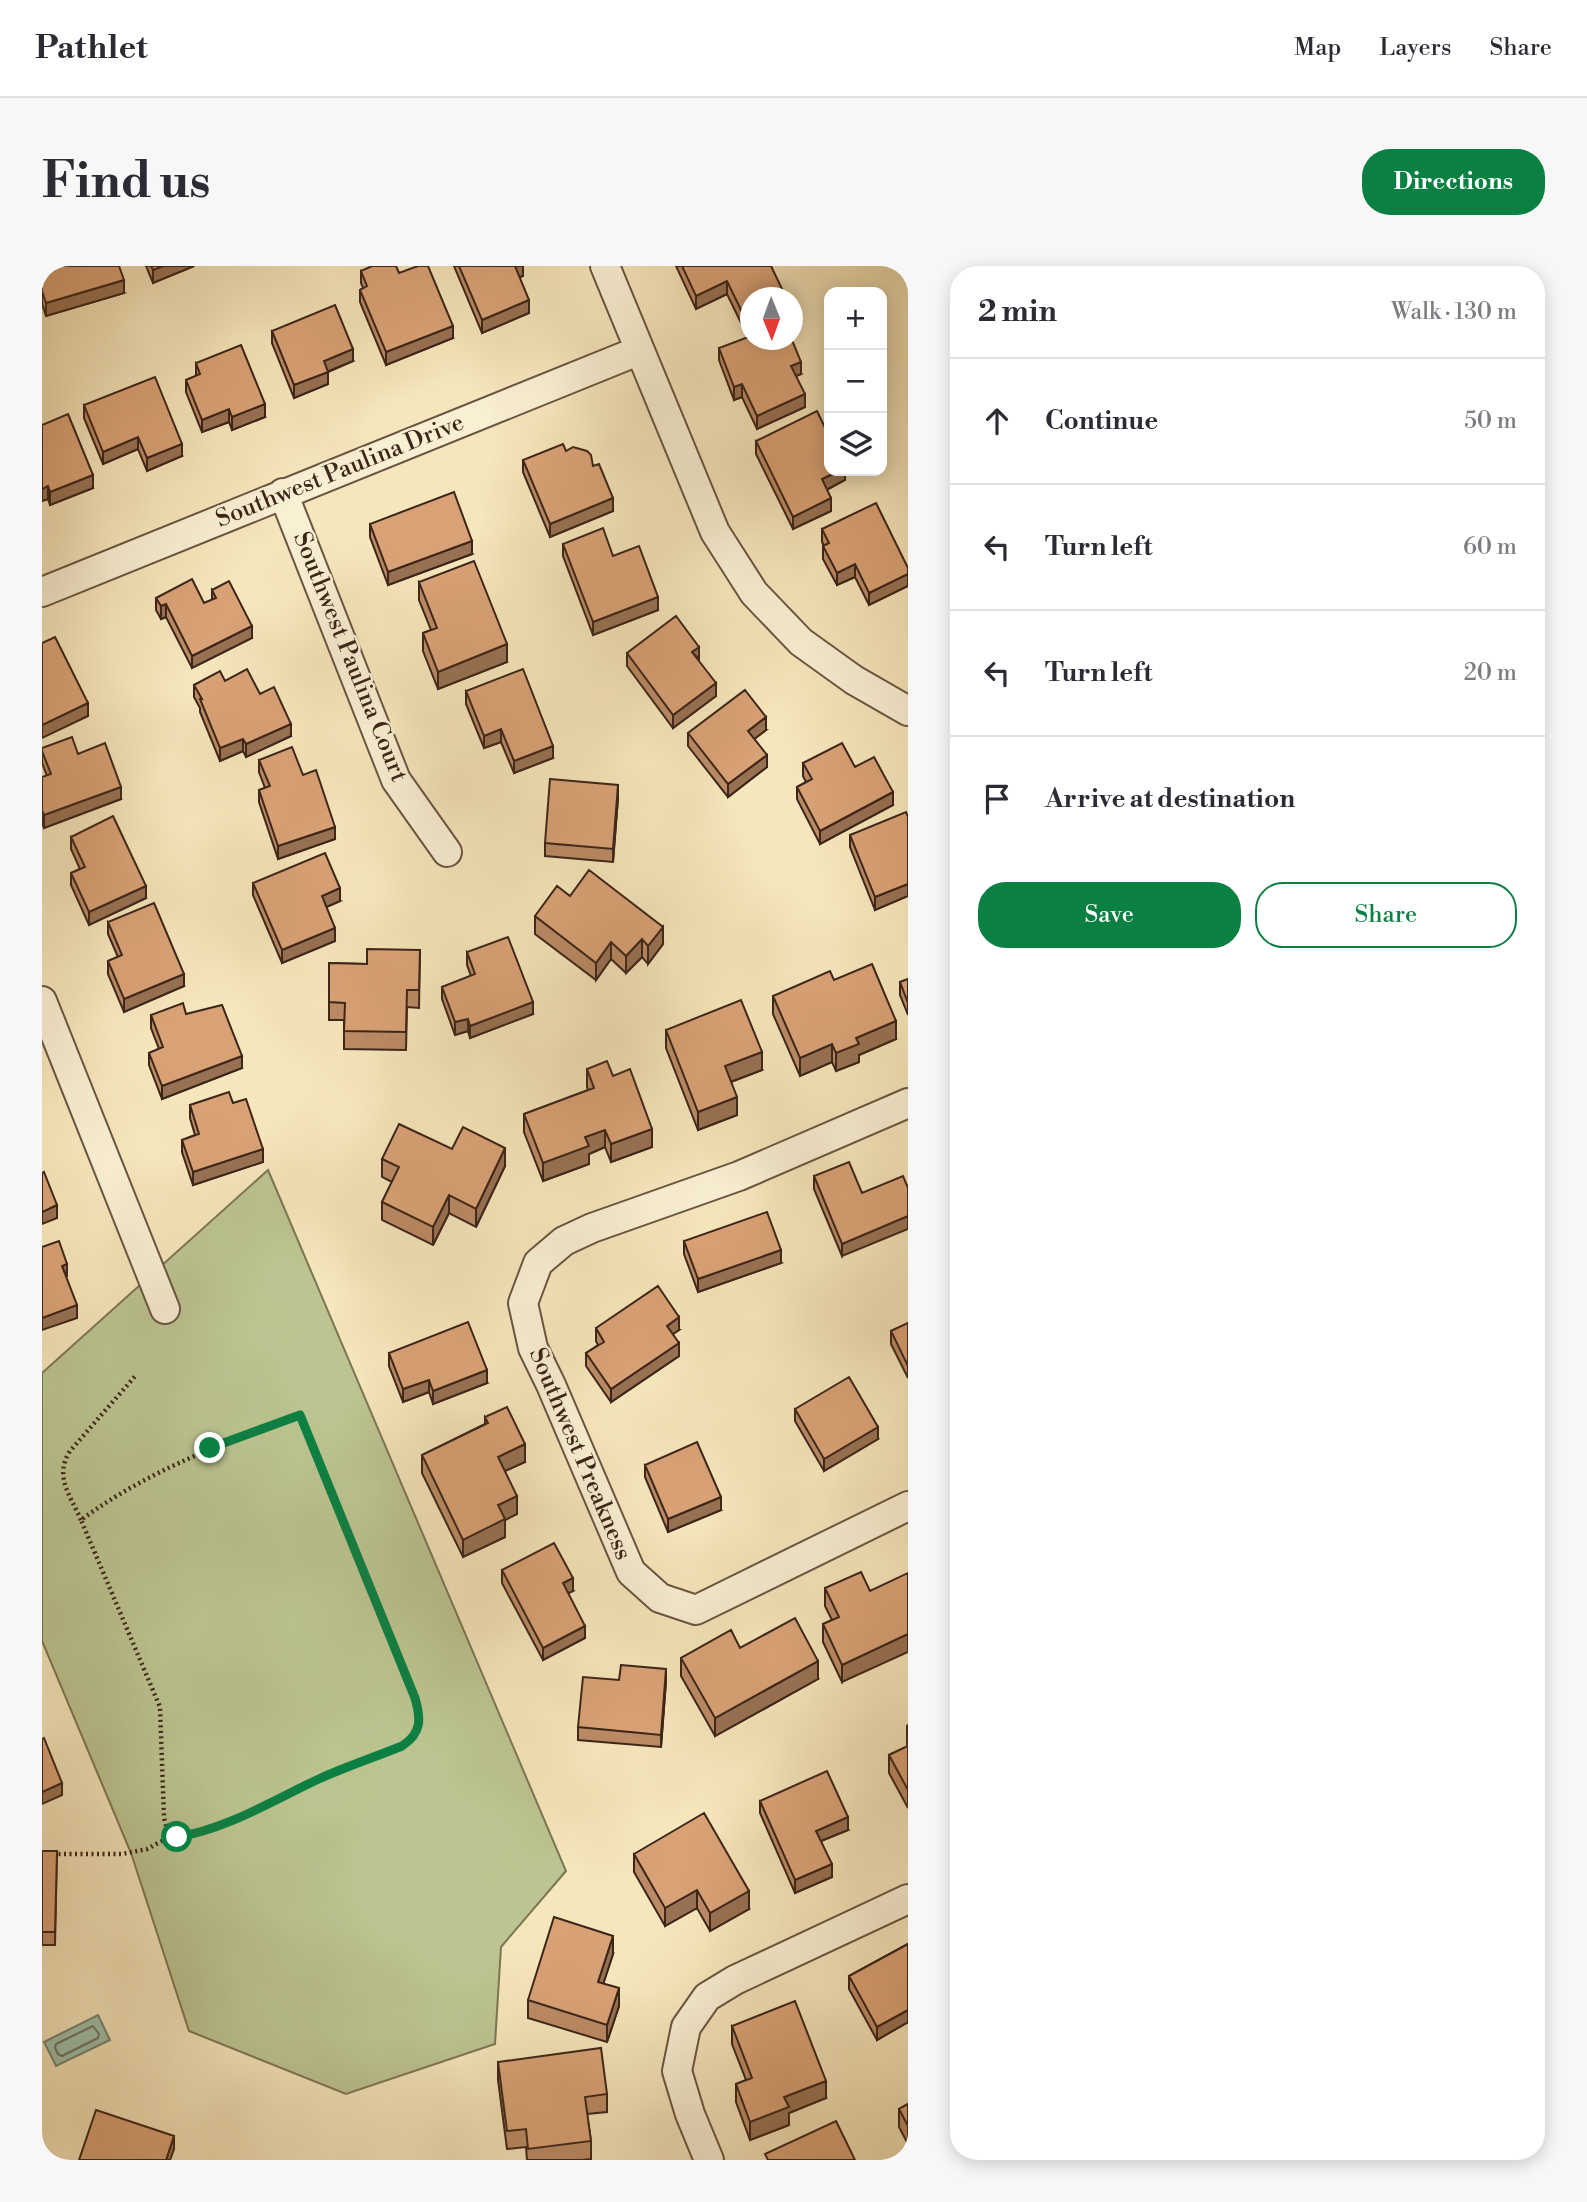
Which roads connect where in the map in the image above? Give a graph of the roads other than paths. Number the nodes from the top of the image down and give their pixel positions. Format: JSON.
{"nodes":[{"id":1,"x":605,"y":266,"type":"edge"},
{"id":2,"x":638,"y":351,"type":"junction"},
{"id":3,"x":283,"y":493,"type":"junction"},
{"id":4,"x":42,"y":592,"type":"edge"},
{"id":5,"x":908,"y":711,"type":"edge"},
{"id":6,"x":447,"y":852,"type":"dead end"},
{"id":7,"x":42,"y":1001,"type":"edge"},
{"id":8,"x":908,"y":1103,"type":"edge"},
{"id":9,"x":165,"y":1309,"type":"dead end"},
{"id":10,"x":908,"y":1506,"type":"edge"},
{"id":11,"x":908,"y":1899,"type":"edge"},
{"id":12,"x":709,"y":2160,"type":"edge"}],
"edges":[{"from":1,"to":2,"type":"street"},
{"from":2,"to":3,"type":"street","name":"Southwest Paulina Drive"},
{"from":2,"to":5,"type":"street"},
{"from":3,"to":4,"type":"street","name":"Southwest Paulina Drive"},
{"from":3,"to":6,"type":"street","name":"Southwest Paulina Court"},
{"from":7,"to":9,"type":"street"},
{"from":8,"to":10,"type":"street","name":"Southwest Preakness"},
{"from":11,"to":12,"type":"street"}]}
